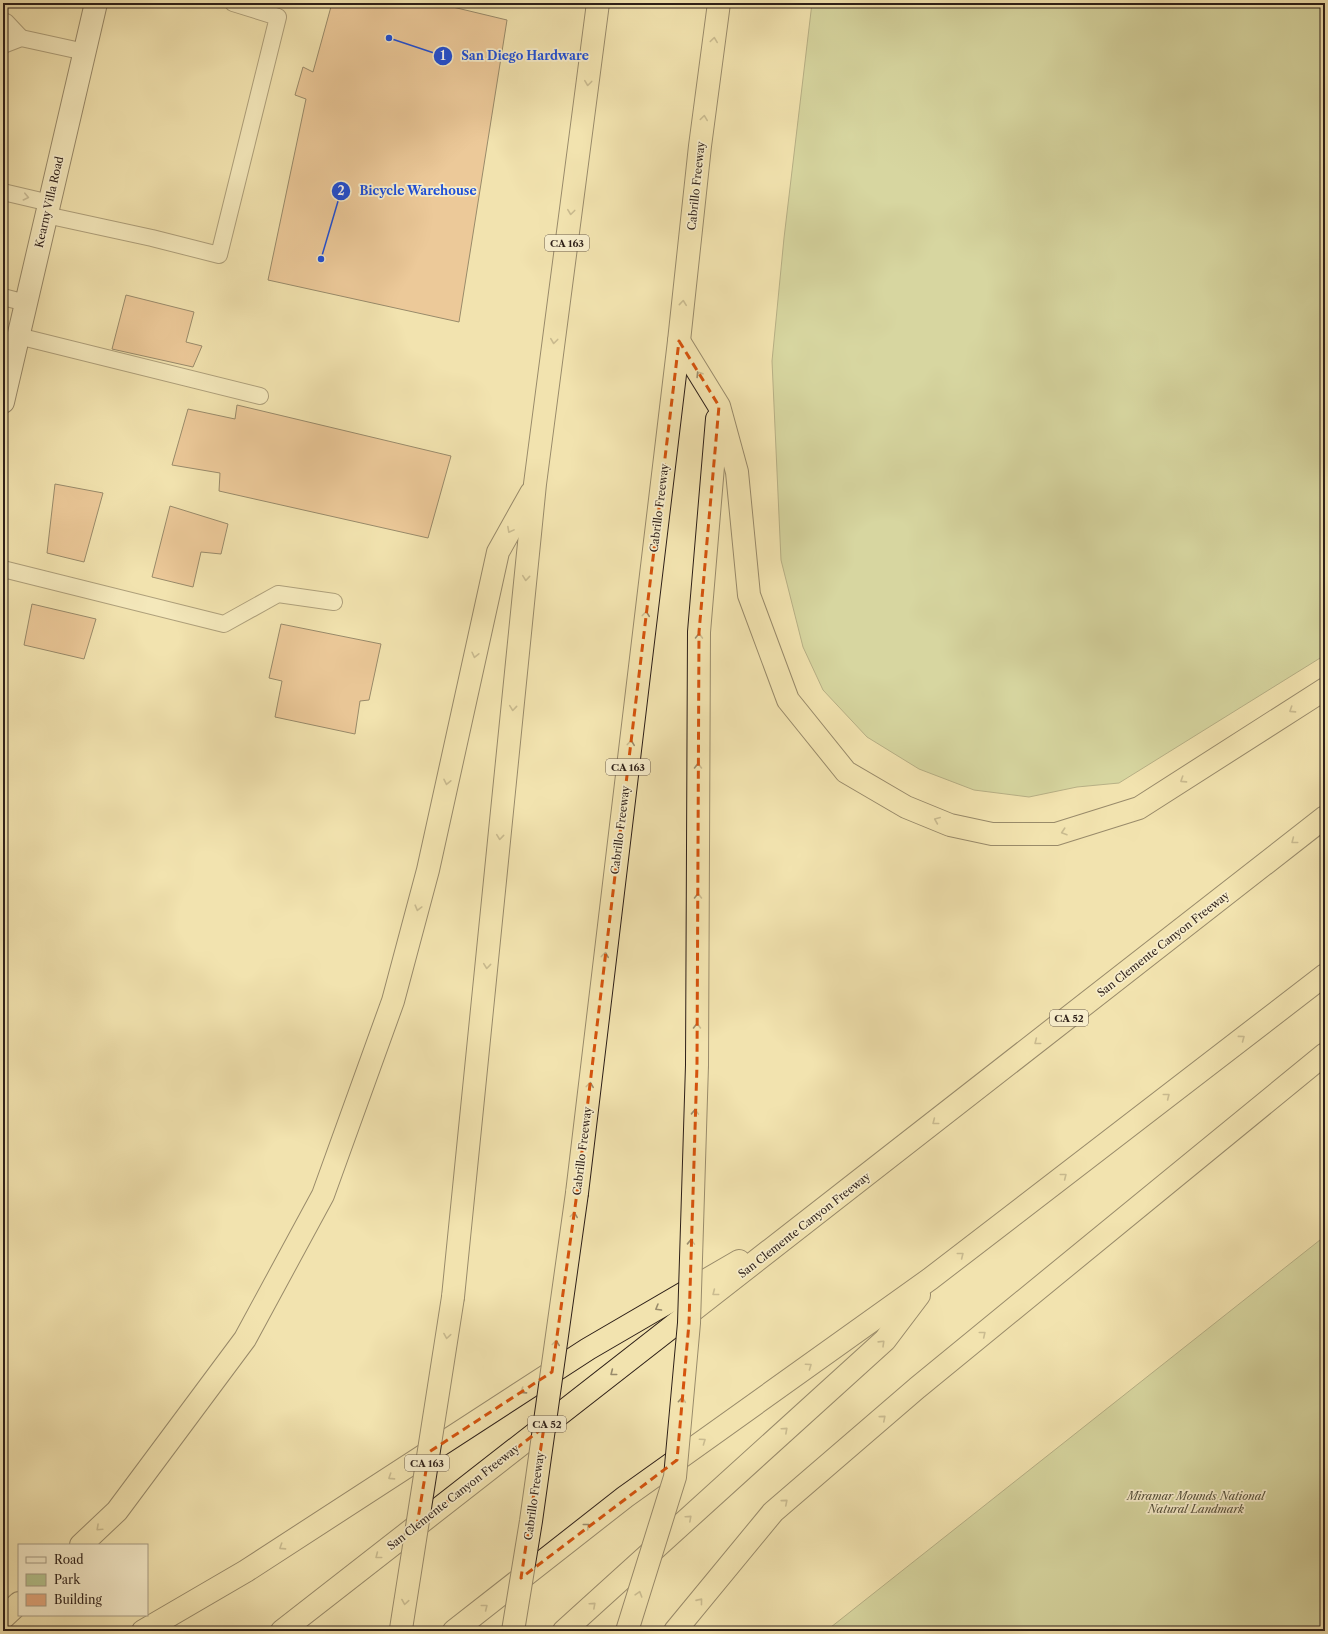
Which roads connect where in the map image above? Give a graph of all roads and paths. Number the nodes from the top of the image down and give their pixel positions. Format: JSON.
{"nodes":[{"id":1,"x":96,"y":3,"type":"edge"},
{"id":2,"x":233,"y":3,"type":"edge"},
{"id":3,"x":598,"y":3,"type":"edge"},
{"id":4,"x":719,"y":3,"type":"edge"},
{"id":5,"x":3,"y":21,"type":"edge"},
{"id":6,"x":21,"y":38,"type":"junction"},
{"id":7,"x":3,"y":45,"type":"edge"},
{"id":8,"x":85,"y":52,"type":"junction"},
{"id":9,"x":3,"y":192,"type":"edge"},
{"id":10,"x":48,"y":209,"type":"junction"},
{"id":11,"x":3,"y":297,"type":"edge"},
{"id":12,"x":26,"y":303,"type":"junction"},
{"id":13,"x":18,"y":336,"type":"junction"},
{"id":14,"x":679,"y":341,"type":"junction"},
{"id":15,"x":260,"y":396,"type":"dead end"},
{"id":16,"x":3,"y":402,"type":"edge"},
{"id":17,"x":718,"y":406,"type":"junction"},
{"id":18,"x":536,"y":484,"type":"junction"},
{"id":19,"x":3,"y":569,"type":"edge"},
{"id":20,"x":334,"y":602,"type":"dead end"},
{"id":21,"x":1325,"y":689,"type":"edge"},
{"id":22,"x":1325,"y":817,"type":"edge"},
{"id":23,"x":1325,"y":975,"type":"edge"},
{"id":24,"x":1325,"y":1054,"type":"edge"},
{"id":25,"x":812,"y":1218,"type":"junction"},
{"id":26,"x":930,"y":1279,"type":"junction"},
{"id":27,"x":82,"y":1544,"type":"edge"},
{"id":28,"x":18,"y":1604,"type":"edge"},
{"id":29,"x":3,"y":1618,"type":"edge"},
{"id":30,"x":143,"y":1631,"type":"edge"},
{"id":31,"x":282,"y":1631,"type":"edge"},
{"id":32,"x":401,"y":1631,"type":"edge"},
{"id":33,"x":454,"y":1631,"type":"edge"},
{"id":34,"x":512,"y":1631,"type":"edge"},
{"id":35,"x":564,"y":1631,"type":"edge"},
{"id":36,"x":627,"y":1631,"type":"edge"},
{"id":37,"x":675,"y":1631,"type":"edge"}],
"edges":[{"from":1,"to":8,"type":"main road","name":"Kearny Villa Road"},
{"from":2,"to":10,"type":"lane"},
{"from":3,"to":18,"type":"highway","number":"CA 163","one_way":true},
{"from":14,"to":4,"type":"highway","name":"Cabrillo Freeway","number":"CA 163","one_way":true},
{"from":5,"to":6,"type":"lane"},
{"from":6,"to":7,"type":"lane"},
{"from":6,"to":8,"type":"lane"},
{"from":8,"to":10,"type":"main road","name":"Kearny Villa Road"},
{"from":9,"to":10,"type":"lane","one_way":true},
{"from":10,"to":12,"type":"main road","name":"Kearny Villa Road"},
{"from":11,"to":12,"type":"lane"},
{"from":12,"to":13,"type":"main road","name":"Kearny Villa Road"},
{"from":13,"to":15,"type":"lane"},
{"from":13,"to":16,"type":"main road","name":"Kearny Villa Road"},
{"from":17,"to":14,"type":"highway","one_way":true},
{"from":34,"to":14,"type":"highway","name":"Cabrillo Freeway","number":"CA 163","one_way":true,"bridge":true},
{"from":21,"to":17,"type":"highway","one_way":true},
{"from":36,"to":17,"type":"highway","one_way":true,"bridge":true},
{"from":18,"to":27,"type":"highway","one_way":true},
{"from":18,"to":32,"type":"highway","number":"CA 163","one_way":true,"bridge":true},
{"from":19,"to":20,"type":"lane"},
{"from":22,"to":25,"type":"highway","name":"San Clemente Canyon Freeway","number":"CA 52","one_way":true},
{"from":26,"to":23,"type":"highway","one_way":true},
{"from":37,"to":24,"type":"highway","one_way":true},
{"from":25,"to":30,"type":"highway","one_way":true},
{"from":25,"to":31,"type":"highway","name":"San Clemente Canyon Freeway","number":"CA 52","one_way":true},
{"from":33,"to":26,"type":"highway","one_way":true},
{"from":35,"to":26,"type":"highway","one_way":true},
{"from":28,"to":29,"type":"highway"}]}
